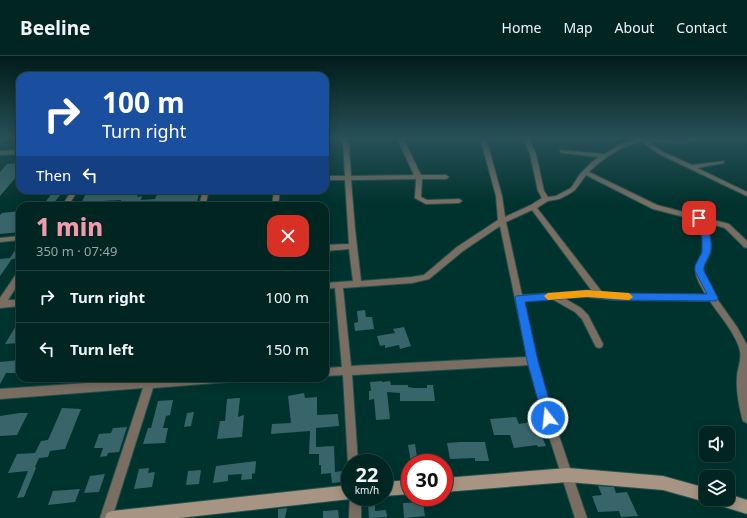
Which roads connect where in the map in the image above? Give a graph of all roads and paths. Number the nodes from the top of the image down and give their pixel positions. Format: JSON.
{"nodes":[{"id":1,"x":347,"y":160,"type":"edge"},
{"id":2,"x":411,"y":160,"type":"edge"},
{"id":3,"x":489,"y":160,"type":"edge"},
{"id":4,"x":534,"y":160,"type":"edge"},
{"id":5,"x":599,"y":160,"type":"edge"},
{"id":6,"x":676,"y":160,"type":"edge"},
{"id":7,"x":722,"y":162,"type":"dead end"},
{"id":8,"x":693,"y":167,"type":"junction"},
{"id":9,"x":585,"y":172,"type":"junction"},
{"id":10,"x":417,"y":176,"type":"junction"},
{"id":11,"x":348,"y":177,"type":"junction"},
{"id":12,"x":446,"y":177,"type":"dead end"},
{"id":13,"x":329,"y":178,"type":"edge"},
{"id":14,"x":747,"y":194,"type":"edge"},
{"id":15,"x":546,"y":199,"type":"junction"},
{"id":16,"x":459,"y":201,"type":"dead end"},
{"id":17,"x":533,"y":207,"type":"junction"},
{"id":18,"x":699,"y":218,"type":"junction"},
{"id":19,"x":502,"y":221,"type":"junction"},
{"id":20,"x":16,"y":238,"type":"edge"},
{"id":21,"x":0,"y":240,"type":"edge"},
{"id":22,"x":747,"y":245,"type":"edge"},
{"id":23,"x":353,"y":246,"type":"junction"},
{"id":24,"x":329,"y":248,"type":"edge"},
{"id":25,"x":16,"y":281,"type":"edge"},
{"id":26,"x":357,"y":284,"type":"junction"},
{"id":27,"x":329,"y":286,"type":"edge"},
{"id":28,"x":339,"y":286,"type":"junction"},
{"id":29,"x":599,"y":295,"type":"junction"},
{"id":30,"x":553,"y":296,"type":"junction"},
{"id":31,"x":520,"y":298,"type":"junction"},
{"id":32,"x":713,"y":298,"type":"junction"},
{"id":33,"x":16,"y":303,"type":"edge"},
{"id":34,"x":0,"y":304,"type":"edge"},
{"id":35,"x":599,"y":344,"type":"dead end"},
{"id":36,"x":532,"y":361,"type":"junction"},
{"id":37,"x":346,"y":370,"type":"junction"},
{"id":38,"x":329,"y":372,"type":"edge"},
{"id":39,"x":138,"y":382,"type":"edge"},
{"id":40,"x":150,"y":382,"type":"edge"},
{"id":41,"x":0,"y":394,"type":"edge"},
{"id":42,"x":747,"y":418,"type":"edge"},
{"id":43,"x":352,"y":454,"type":"edge"},
{"id":44,"x":568,"y":475,"type":"junction"},
{"id":45,"x":453,"y":484,"type":"edge"},
{"id":46,"x":699,"y":492,"type":"edge"},
{"id":47,"x":341,"y":493,"type":"edge"},
{"id":48,"x":735,"y":503,"type":"edge"},
{"id":49,"x":355,"y":506,"type":"edge"},
{"id":50,"x":747,"y":507,"type":"edge"},
{"id":51,"x":106,"y":518,"type":"edge"},
{"id":52,"x":112,"y":518,"type":"edge"},
{"id":53,"x":355,"y":518,"type":"edge"},
{"id":54,"x":581,"y":518,"type":"edge"}],
"edges":[{"from":1,"to":11,"type":"street"},
{"from":2,"to":10,"type":"street"},
{"from":3,"to":19,"type":"street"},
{"from":4,"to":15,"type":"street"},
{"from":5,"to":9,"type":"street"},
{"from":6,"to":8,"type":"street"},
{"from":7,"to":8,"type":"street"},
{"from":8,"to":14,"type":"street"},
{"from":9,"to":15,"type":"street"},
{"from":9,"to":18,"type":"street"},
{"from":10,"to":11,"type":"street"},
{"from":10,"to":12,"type":"street"},
{"from":10,"to":16,"type":"street"},
{"from":11,"to":13,"type":"street"},
{"from":11,"to":23,"type":"street"},
{"from":15,"to":17,"type":"street"},
{"from":17,"to":19,"type":"street"},
{"from":17,"to":29,"type":"street"},
{"from":18,"to":22,"type":"street"},
{"from":18,"to":32,"type":"street"},
{"from":19,"to":26,"type":"street"},
{"from":19,"to":31,"type":"street"},
{"from":20,"to":21,"type":"street"},
{"from":23,"to":24,"type":"street"},
{"from":23,"to":26,"type":"street"},
{"from":25,"to":34,"type":"street"},
{"from":26,"to":28,"type":"street"},
{"from":27,"to":28,"type":"street"},
{"from":28,"to":37,"type":"street"},
{"from":29,"to":30,"type":"street"},
{"from":29,"to":32,"type":"street"},
{"from":30,"to":31,"type":"street"},
{"from":30,"to":35,"type":"street"},
{"from":31,"to":36,"type":"street"},
{"from":32,"to":42,"type":"street"},
{"from":33,"to":34,"type":"street"},
{"from":36,"to":37,"type":"street"},
{"from":36,"to":44,"type":"street"},
{"from":37,"to":38,"type":"street"},
{"from":37,"to":43,"type":"street"},
{"from":39,"to":41,"type":"street"},
{"from":40,"to":51,"type":"street"},
{"from":44,"to":45,"type":"street"},
{"from":44,"to":46,"type":"street"},
{"from":44,"to":54,"type":"street"},
{"from":47,"to":52,"type":"street"},
{"from":48,"to":50,"type":"street"},
{"from":49,"to":53,"type":"street"}]}
